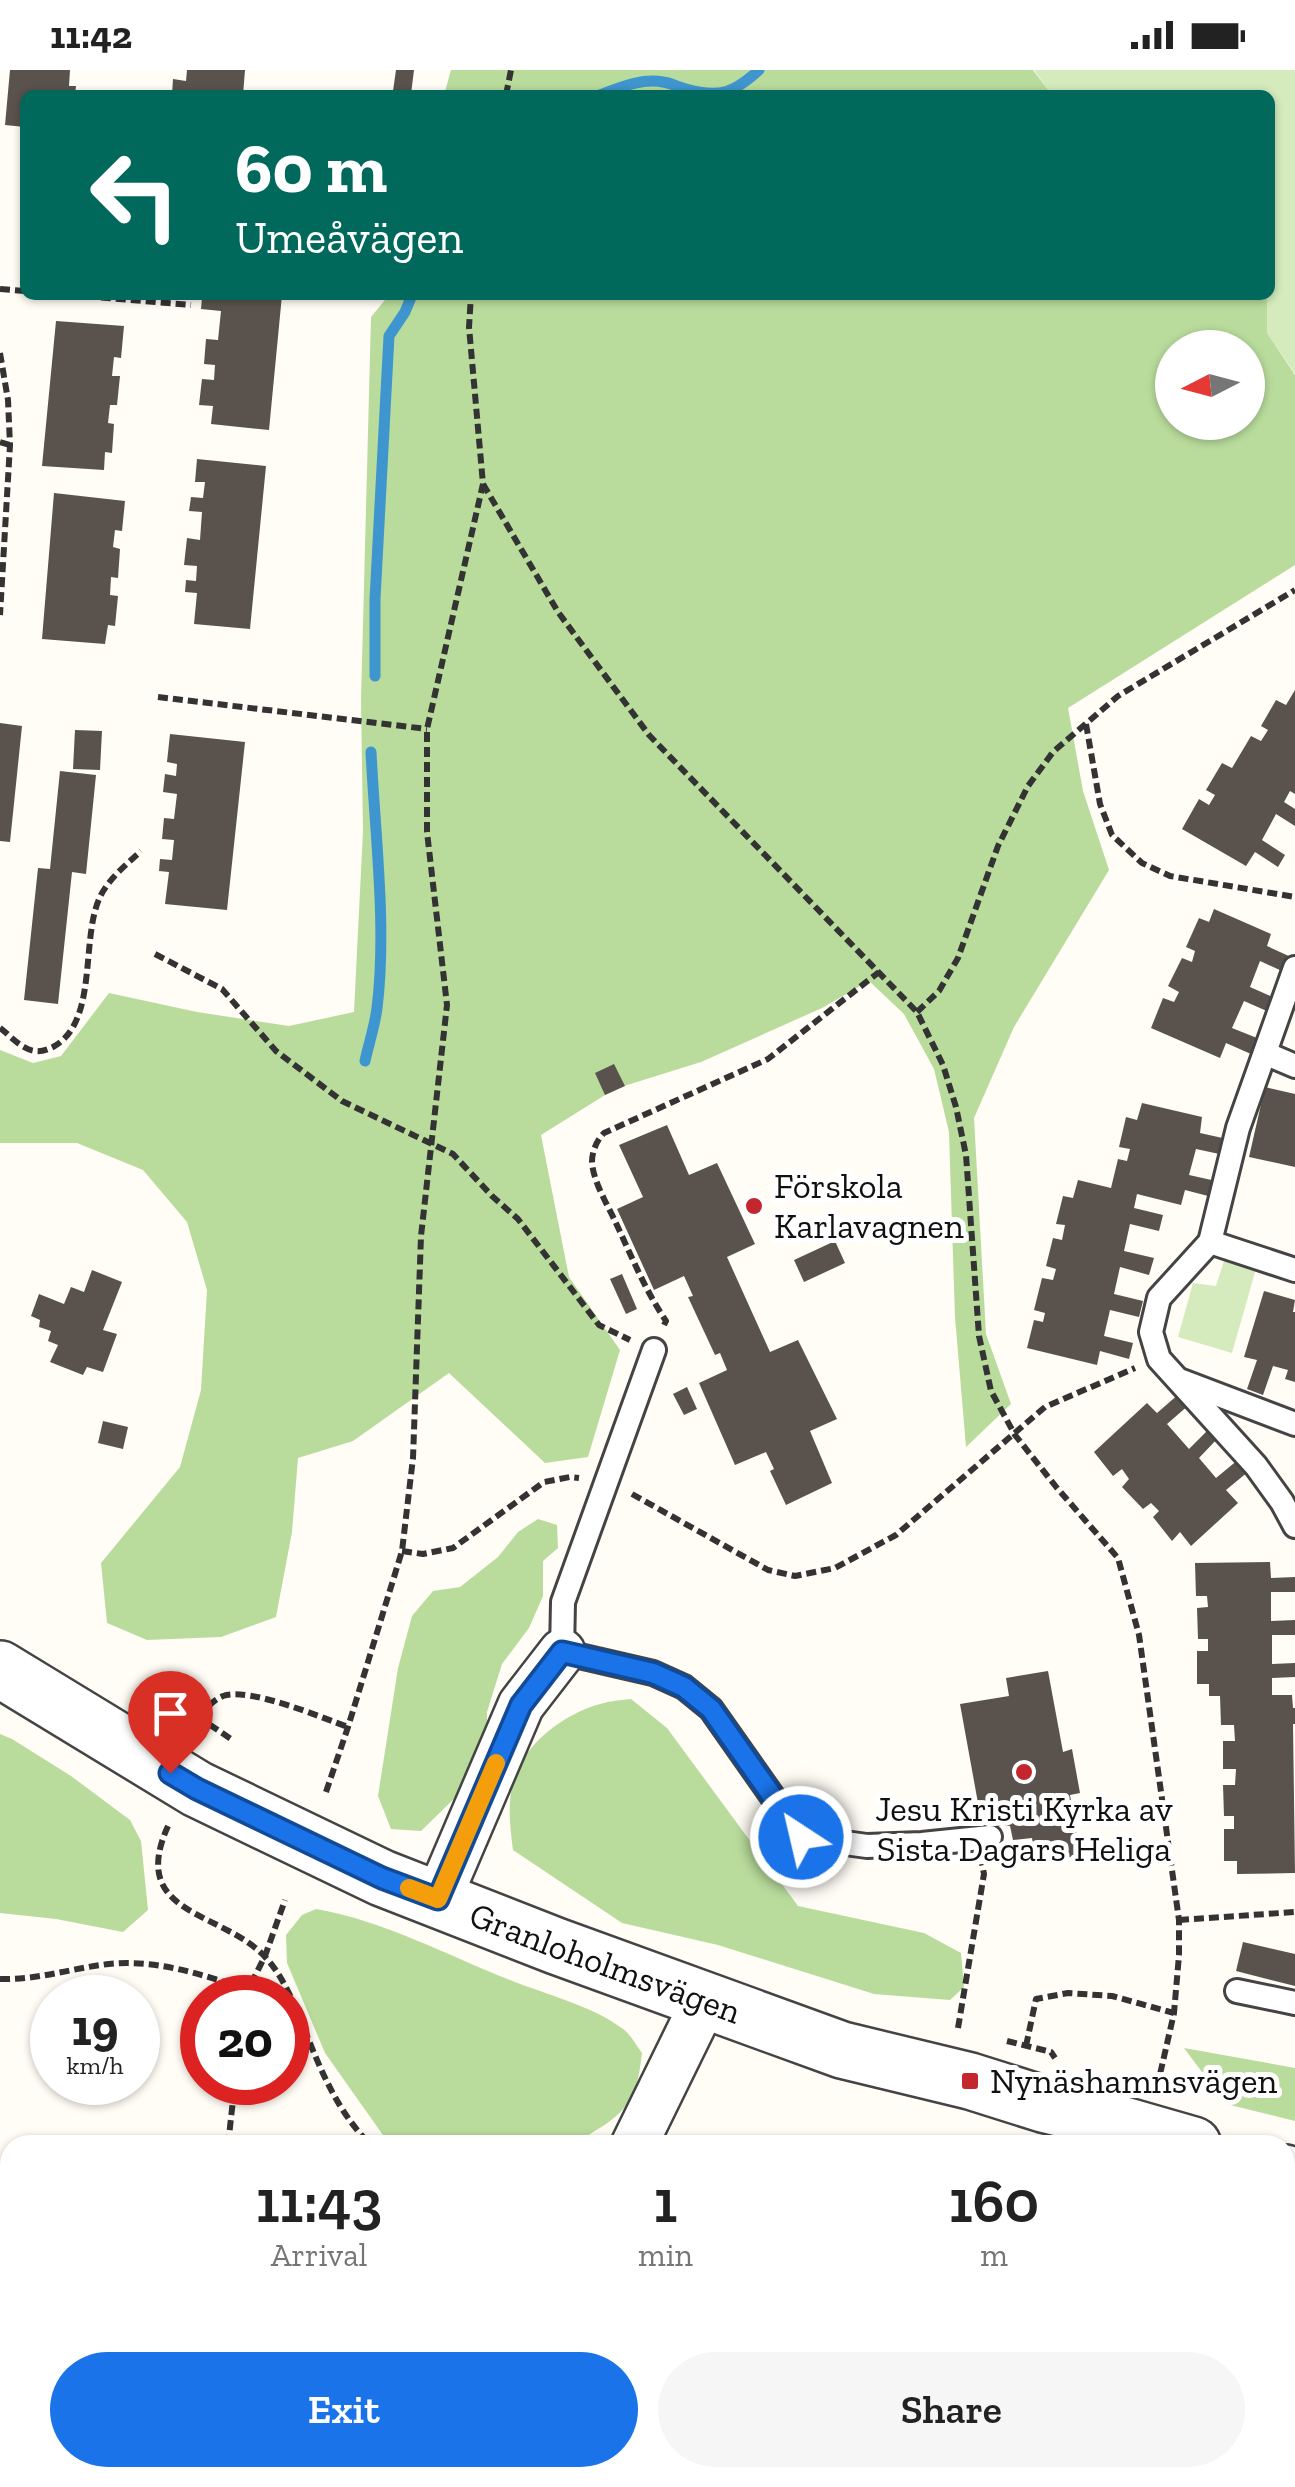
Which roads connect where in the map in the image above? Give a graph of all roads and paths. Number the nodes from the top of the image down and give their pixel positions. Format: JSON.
{"nodes":[{"id":1,"x":130,"y":300,"type":"edge"},
{"id":2,"x":472,"y":300,"type":"edge"},
{"id":3,"x":190,"y":305,"type":"dead end"},
{"id":4,"x":0,"y":353,"type":"edge"},
{"id":5,"x":0,"y":442,"type":"edge"},
{"id":6,"x":10,"y":445,"type":"junction"},
{"id":7,"x":484,"y":484,"type":"junction"},
{"id":8,"x":1295,"y":590,"type":"edge"},
{"id":9,"x":0,"y":615,"type":"edge"},
{"id":10,"x":158,"y":697,"type":"dead end"},
{"id":11,"x":1086,"y":724,"type":"junction"},
{"id":12,"x":427,"y":728,"type":"junction"},
{"id":13,"x":141,"y":850,"type":"dead end"},
{"id":14,"x":1295,"y":897,"type":"edge"},
{"id":15,"x":155,"y":954,"type":"dead end"},
{"id":16,"x":1295,"y":968,"type":"edge"},
{"id":17,"x":879,"y":972,"type":"junction"},
{"id":18,"x":916,"y":1012,"type":"junction"},
{"id":19,"x":0,"y":1028,"type":"edge"},
{"id":20,"x":1265,"y":1053,"type":"junction"},
{"id":21,"x":1295,"y":1066,"type":"edge"},
{"id":22,"x":432,"y":1143,"type":"junction"},
{"id":23,"x":1210,"y":1242,"type":"junction"},
{"id":24,"x":1295,"y":1270,"type":"edge"},
{"id":25,"x":654,"y":1350,"type":"junction"},
{"id":26,"x":1159,"y":1359,"type":"junction"},
{"id":27,"x":1176,"y":1379,"type":"junction"},
{"id":28,"x":1295,"y":1424,"type":"edge"},
{"id":29,"x":1015,"y":1435,"type":"junction"},
{"id":30,"x":606,"y":1480,"type":"junction"},
{"id":31,"x":1295,"y":1481,"type":"edge"},
{"id":32,"x":1282,"y":1502,"type":"junction"},
{"id":33,"x":1295,"y":1526,"type":"edge"},
{"id":34,"x":402,"y":1550,"type":"junction"},
{"id":35,"x":562,"y":1652,"type":"junction"},
{"id":36,"x":0,"y":1669,"type":"edge"},
{"id":37,"x":142,"y":1692,"type":"dead end"},
{"id":38,"x":200,"y":1718,"type":"junction"},
{"id":39,"x":348,"y":1726,"type":"junction"},
{"id":40,"x":234,"y":1741,"type":"dead end"},
{"id":41,"x":326,"y":1792,"type":"dead end"},
{"id":42,"x":168,"y":1826,"type":"dead end"},
{"id":43,"x":984,"y":1837,"type":"joint"},
{"id":44,"x":438,"y":1899,"type":"junction"},
{"id":45,"x":285,"y":1900,"type":"dead end"},
{"id":46,"x":1295,"y":1912,"type":"edge"},
{"id":47,"x":1179,"y":1920,"type":"junction"},
{"id":48,"x":265,"y":1956,"type":"junction"},
{"id":49,"x":202,"y":1975,"type":"edge"},
{"id":50,"x":256,"y":1975,"type":"edge"},
{"id":51,"x":0,"y":1979,"type":"edge"},
{"id":52,"x":1237,"y":1991,"type":"dead end"},
{"id":53,"x":705,"y":2000,"type":"junction"},
{"id":54,"x":1295,"y":2003,"type":"edge"},
{"id":55,"x":1174,"y":2013,"type":"junction"},
{"id":56,"x":958,"y":2028,"type":"dead end"},
{"id":57,"x":1026,"y":2046,"type":"dead end"},
{"id":58,"x":1158,"y":2083,"type":"dead end"},
{"id":59,"x":232,"y":2105,"type":"edge"},
{"id":60,"x":229,"y":2135,"type":"edge"},
{"id":61,"x":360,"y":2135,"type":"edge"},
{"id":62,"x":639,"y":2135,"type":"edge"},
{"id":63,"x":1158,"y":2135,"type":"edge"}],
"edges":[{"from":1,"to":3,"type":"path"},
{"from":2,"to":7,"type":"path"},
{"from":4,"to":6,"type":"path"},
{"from":5,"to":6,"type":"path"},
{"from":6,"to":9,"type":"path"},
{"from":7,"to":12,"type":"path"},
{"from":7,"to":17,"type":"path"},
{"from":8,"to":11,"type":"path"},
{"from":10,"to":12,"type":"path"},
{"from":11,"to":14,"type":"path"},
{"from":11,"to":18,"type":"path"},
{"from":12,"to":22,"type":"path"},
{"from":13,"to":19,"type":"path"},
{"from":15,"to":22,"type":"path"},
{"from":16,"to":20,"type":"lane"},
{"from":17,"to":18,"type":"path"},
{"from":17,"to":25,"type":"path"},
{"from":18,"to":29,"type":"path"},
{"from":20,"to":21,"type":"lane"},
{"from":20,"to":23,"type":"lane"},
{"from":22,"to":25,"type":"path"},
{"from":22,"to":34,"type":"path"},
{"from":23,"to":24,"type":"lane"},
{"from":23,"to":26,"type":"lane"},
{"from":25,"to":30,"type":"lane"},
{"from":26,"to":27,"type":"lane"},
{"from":26,"to":29,"type":"path"},
{"from":27,"to":28,"type":"lane"},
{"from":27,"to":32,"type":"lane"},
{"from":29,"to":30,"type":"path"},
{"from":29,"to":47,"type":"path"},
{"from":30,"to":34,"type":"path"},
{"from":30,"to":35,"type":"lane"},
{"from":31,"to":32,"type":"lane"},
{"from":32,"to":33,"type":"lane"},
{"from":34,"to":39,"type":"path"},
{"from":35,"to":43,"type":"lane"},
{"from":35,"to":44,"type":"street"},
{"from":36,"to":44,"type":"street","name":"Granloholmsvägen"},
{"from":37,"to":38,"type":"path"},
{"from":38,"to":39,"type":"path"},
{"from":38,"to":40,"type":"path"},
{"from":39,"to":41,"type":"path"},
{"from":42,"to":48,"type":"path"},
{"from":43,"to":56,"type":"path"},
{"from":44,"to":53,"type":"street","name":"Granloholmsvägen"},
{"from":45,"to":48,"type":"path"},
{"from":46,"to":47,"type":"path"},
{"from":47,"to":55,"type":"path"},
{"from":48,"to":50,"type":"path"},
{"from":48,"to":61,"type":"path"},
{"from":49,"to":51,"type":"path"},
{"from":52,"to":54,"type":"lane"},
{"from":53,"to":62,"type":"street"},
{"from":53,"to":63,"type":"street","name":"Granloholmsvägen"},
{"from":55,"to":57,"type":"path"},
{"from":55,"to":58,"type":"path"},
{"from":59,"to":60,"type":"path"}]}
